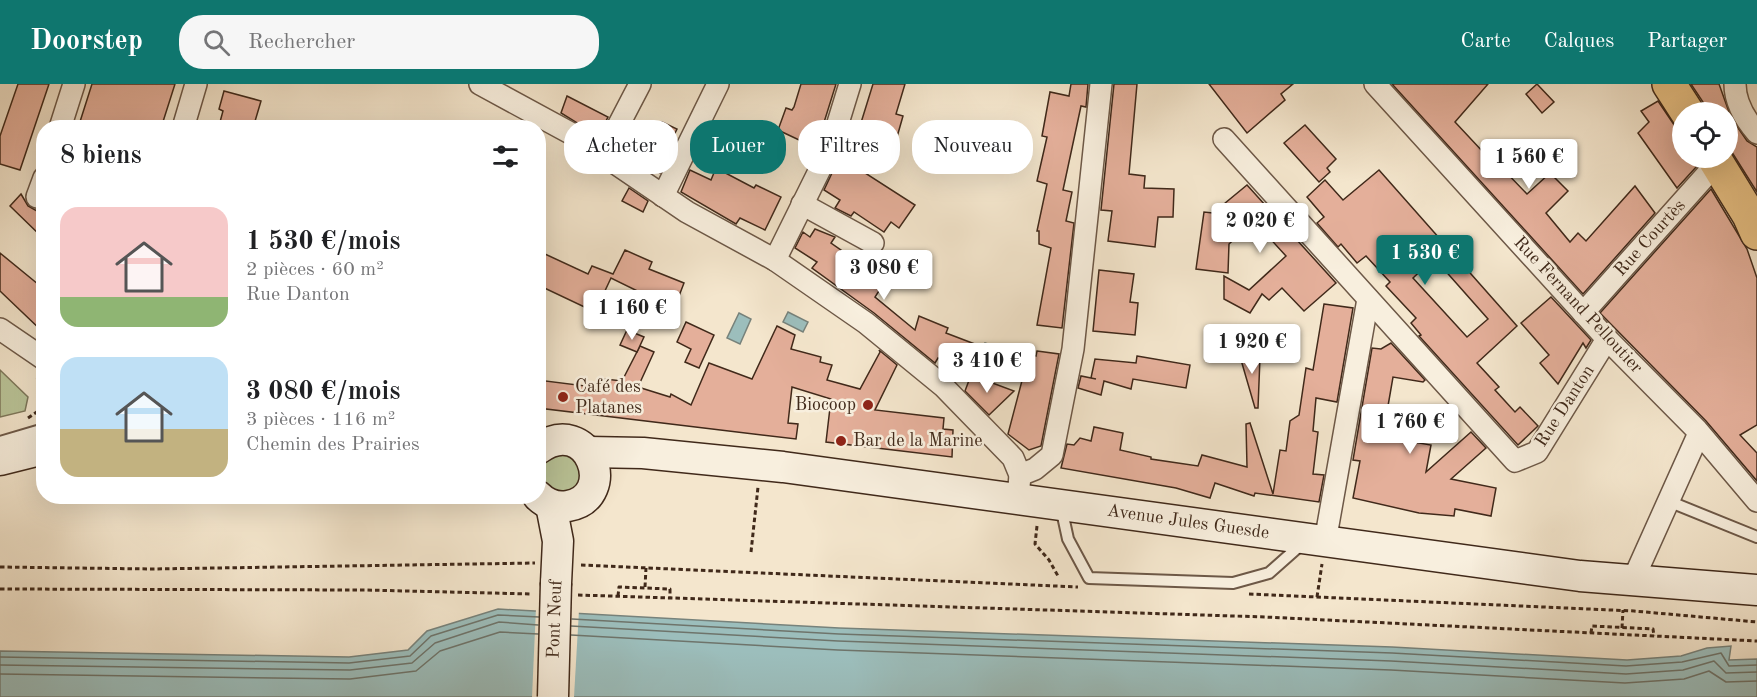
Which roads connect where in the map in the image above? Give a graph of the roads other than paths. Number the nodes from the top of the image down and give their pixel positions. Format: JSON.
{"nodes":[{"id":1,"x":74,"y":84,"type":"edge"},
{"id":2,"x":196,"y":84,"type":"edge"},
{"id":3,"x":480,"y":84,"type":"edge"},
{"id":4,"x":640,"y":84,"type":"edge"},
{"id":5,"x":718,"y":84,"type":"edge"},
{"id":6,"x":850,"y":84,"type":"edge"},
{"id":7,"x":1101,"y":84,"type":"edge"},
{"id":8,"x":1375,"y":84,"type":"edge"},
{"id":9,"x":1669,"y":84,"type":"edge"},
{"id":10,"x":1735,"y":84,"type":"edge"},
{"id":11,"x":1681,"y":102,"type":"edge"},
{"id":12,"x":63,"y":120,"type":"edge"},
{"id":13,"x":185,"y":120,"type":"edge"},
{"id":14,"x":621,"y":120,"type":"edge"},
{"id":15,"x":564,"y":130,"type":"edge"},
{"id":16,"x":1757,"y":133,"type":"edge"},
{"id":17,"x":1224,"y":140,"type":"dead end"},
{"id":18,"x":1708,"y":168,"type":"edge"},
{"id":19,"x":1720,"y":168,"type":"edge"},
{"id":20,"x":631,"y":174,"type":"edge"},
{"id":21,"x":663,"y":196,"type":"junction"},
{"id":22,"x":802,"y":204,"type":"junction"},
{"id":23,"x":1757,"y":234,"type":"edge"},
{"id":24,"x":873,"y":243,"type":"dead end"},
{"id":25,"x":775,"y":260,"type":"junction"},
{"id":26,"x":1368,"y":298,"type":"junction"},
{"id":27,"x":1584,"y":313,"type":"junction"},
{"id":28,"x":0,"y":329,"type":"edge"},
{"id":29,"x":1607,"y":339,"type":"junction"},
{"id":30,"x":36,"y":354,"type":"edge"},
{"id":31,"x":36,"y":431,"type":"edge"},
{"id":32,"x":1699,"y":433,"type":"junction"},
{"id":33,"x":0,"y":442,"type":"edge"},
{"id":34,"x":546,"y":443,"type":"edge"},
{"id":35,"x":36,"y":451,"type":"edge"},
{"id":36,"x":0,"y":460,"type":"edge"},
{"id":37,"x":592,"y":462,"type":"junction"},
{"id":38,"x":1019,"y":486,"type":"junction"},
{"id":39,"x":1668,"y":501,"type":"junction"},
{"id":40,"x":1757,"y":501,"type":"edge"},
{"id":41,"x":553,"y":502,"type":"edge"},
{"id":42,"x":1061,"y":504,"type":"junction"},
{"id":43,"x":1757,"y":537,"type":"edge"},
{"id":44,"x":1317,"y":549,"type":"junction"},
{"id":45,"x":1633,"y":580,"type":"junction"},
{"id":46,"x":1757,"y":590,"type":"edge"},
{"id":47,"x":553,"y":697,"type":"edge"}],
"edges":[{"from":1,"to":12,"type":"street"},
{"from":2,"to":13,"type":"street"},
{"from":3,"to":15,"type":"street"},
{"from":4,"to":14,"type":"street"},
{"from":5,"to":21,"type":"street"},
{"from":6,"to":22,"type":"street"},
{"from":7,"to":38,"type":"street"},
{"from":8,"to":27,"type":"street","name":"Rue Fernand Pelloutier"},
{"from":9,"to":11,"type":"main road"},
{"from":10,"to":16,"type":"street"},
{"from":17,"to":26,"type":"street","name":"Rue Danton"},
{"from":18,"to":27,"type":"street","name":"Rue Courtès"},
{"from":19,"to":23,"type":"main road"},
{"from":20,"to":21,"type":"street"},
{"from":21,"to":25,"type":"street"},
{"from":22,"to":24,"type":"street"},
{"from":22,"to":25,"type":"street"},
{"from":25,"to":38,"type":"street"},
{"from":26,"to":29,"type":"street","name":"Rue Danton"},
{"from":26,"to":44,"type":"street"},
{"from":27,"to":29,"type":"street","name":"Rue Fernand Pelloutier"},
{"from":28,"to":30,"type":"street"},
{"from":29,"to":32,"type":"street","name":"Rue Fernand Pelloutier"},
{"from":31,"to":33,"type":"lane"},
{"from":32,"to":39,"type":"street"},
{"from":32,"to":40,"type":"street","name":"Rue Fernand Pelloutier"},
{"from":34,"to":37,"type":"main road"},
{"from":35,"to":36,"type":"main road"},
{"from":37,"to":38,"type":"main road","name":"Avenue Jules Guesde"},
{"from":37,"to":41,"type":"main road"},
{"from":38,"to":42,"type":"main road","name":"Avenue Jules Guesde"},
{"from":39,"to":43,"type":"lane"},
{"from":39,"to":45,"type":"street"},
{"from":41,"to":47,"type":"main road","name":"Pont Neuf","bridge":true},
{"from":42,"to":44,"type":"main road","name":"Avenue Jules Guesde"},
{"from":42,"to":44,"type":"lane"},
{"from":44,"to":45,"type":"main road","name":"Avenue Jules Guesde"},
{"from":45,"to":46,"type":"main road","name":"Avenue Jules Guesde"}]}
